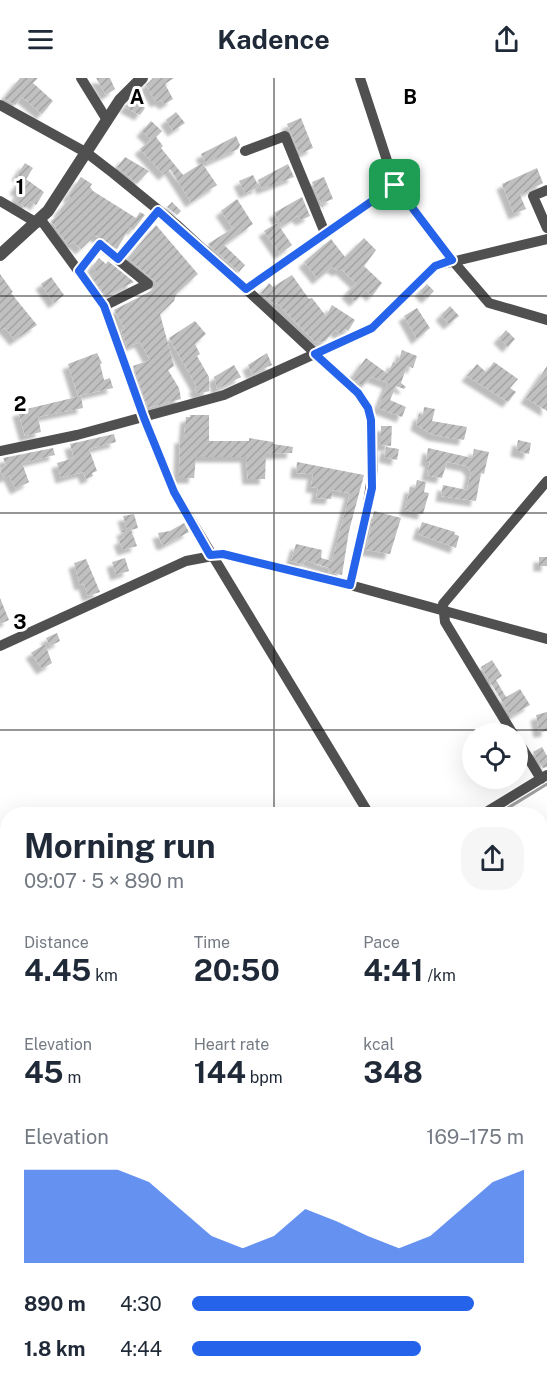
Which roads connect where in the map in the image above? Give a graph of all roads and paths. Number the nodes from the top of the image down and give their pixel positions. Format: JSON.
{"nodes":[{"id":1,"x":81,"y":78,"type":"edge"},
{"id":2,"x":142,"y":78,"type":"edge"},
{"id":3,"x":360,"y":78,"type":"edge"},
{"id":4,"x":0,"y":105,"type":"edge"},
{"id":5,"x":107,"y":120,"type":"junction"},
{"id":6,"x":245,"y":151,"type":"dead end"},
{"id":7,"x":87,"y":153,"type":"junction"},
{"id":8,"x":395,"y":185,"type":"junction"},
{"id":9,"x":547,"y":190,"type":"edge"},
{"id":10,"x":0,"y":201,"type":"edge"},
{"id":11,"x":158,"y":211,"type":"junction"},
{"id":12,"x":39,"y":221,"type":"junction"},
{"id":13,"x":547,"y":228,"type":"edge"},
{"id":14,"x":325,"y":233,"type":"junction"},
{"id":15,"x":547,"y":239,"type":"edge"},
{"id":16,"x":0,"y":255,"type":"edge"},
{"id":17,"x":118,"y":259,"type":"junction"},
{"id":18,"x":452,"y":260,"type":"junction"},
{"id":19,"x":79,"y":271,"type":"junction"},
{"id":20,"x":246,"y":289,"type":"junction"},
{"id":21,"x":104,"y":306,"type":"junction"},
{"id":22,"x":547,"y":320,"type":"edge"},
{"id":23,"x":315,"y":354,"type":"junction"},
{"id":24,"x":144,"y":418,"type":"junction"},
{"id":25,"x":0,"y":451,"type":"edge"},
{"id":26,"x":547,"y":481,"type":"edge"},
{"id":27,"x":210,"y":555,"type":"junction"},
{"id":28,"x":350,"y":585,"type":"junction"},
{"id":29,"x":443,"y":611,"type":"junction"},
{"id":30,"x":547,"y":639,"type":"edge"},
{"id":31,"x":0,"y":646,"type":"edge"},
{"id":32,"x":506,"y":723,"type":"edge"},
{"id":33,"x":528,"y":755,"type":"edge"},
{"id":34,"x":544,"y":777,"type":"edge"},
{"id":35,"x":365,"y":807,"type":"edge"},
{"id":36,"x":495,"y":807,"type":"edge"}],
"edges":[{"from":1,"to":5,"type":"street"},
{"from":2,"to":5,"type":"street"},
{"from":3,"to":8,"type":"street"},
{"from":4,"to":7,"type":"street"},
{"from":5,"to":7,"type":"street"},
{"from":6,"to":14,"type":"street"},
{"from":7,"to":11,"type":"street"},
{"from":7,"to":12,"type":"street"},
{"from":8,"to":14,"type":"street"},
{"from":8,"to":18,"type":"street"},
{"from":9,"to":13,"type":"street"},
{"from":10,"to":12,"type":"street"},
{"from":11,"to":17,"type":"street"},
{"from":11,"to":20,"type":"street"},
{"from":12,"to":16,"type":"street"},
{"from":12,"to":19,"type":"street"},
{"from":14,"to":20,"type":"street"},
{"from":15,"to":18,"type":"street"},
{"from":17,"to":19,"type":"street"},
{"from":17,"to":21,"type":"street"},
{"from":18,"to":22,"type":"street"},
{"from":18,"to":23,"type":"street"},
{"from":19,"to":21,"type":"street"},
{"from":20,"to":23,"type":"street"},
{"from":21,"to":24,"type":"street"},
{"from":23,"to":24,"type":"street"},
{"from":23,"to":28,"type":"street"},
{"from":24,"to":25,"type":"street"},
{"from":24,"to":27,"type":"street"},
{"from":26,"to":29,"type":"street"},
{"from":27,"to":28,"type":"street"},
{"from":27,"to":31,"type":"street"},
{"from":27,"to":35,"type":"street"},
{"from":28,"to":29,"type":"street"},
{"from":29,"to":30,"type":"street"},
{"from":29,"to":32,"type":"street"},
{"from":33,"to":34,"type":"street"},
{"from":34,"to":36,"type":"street"}]}
